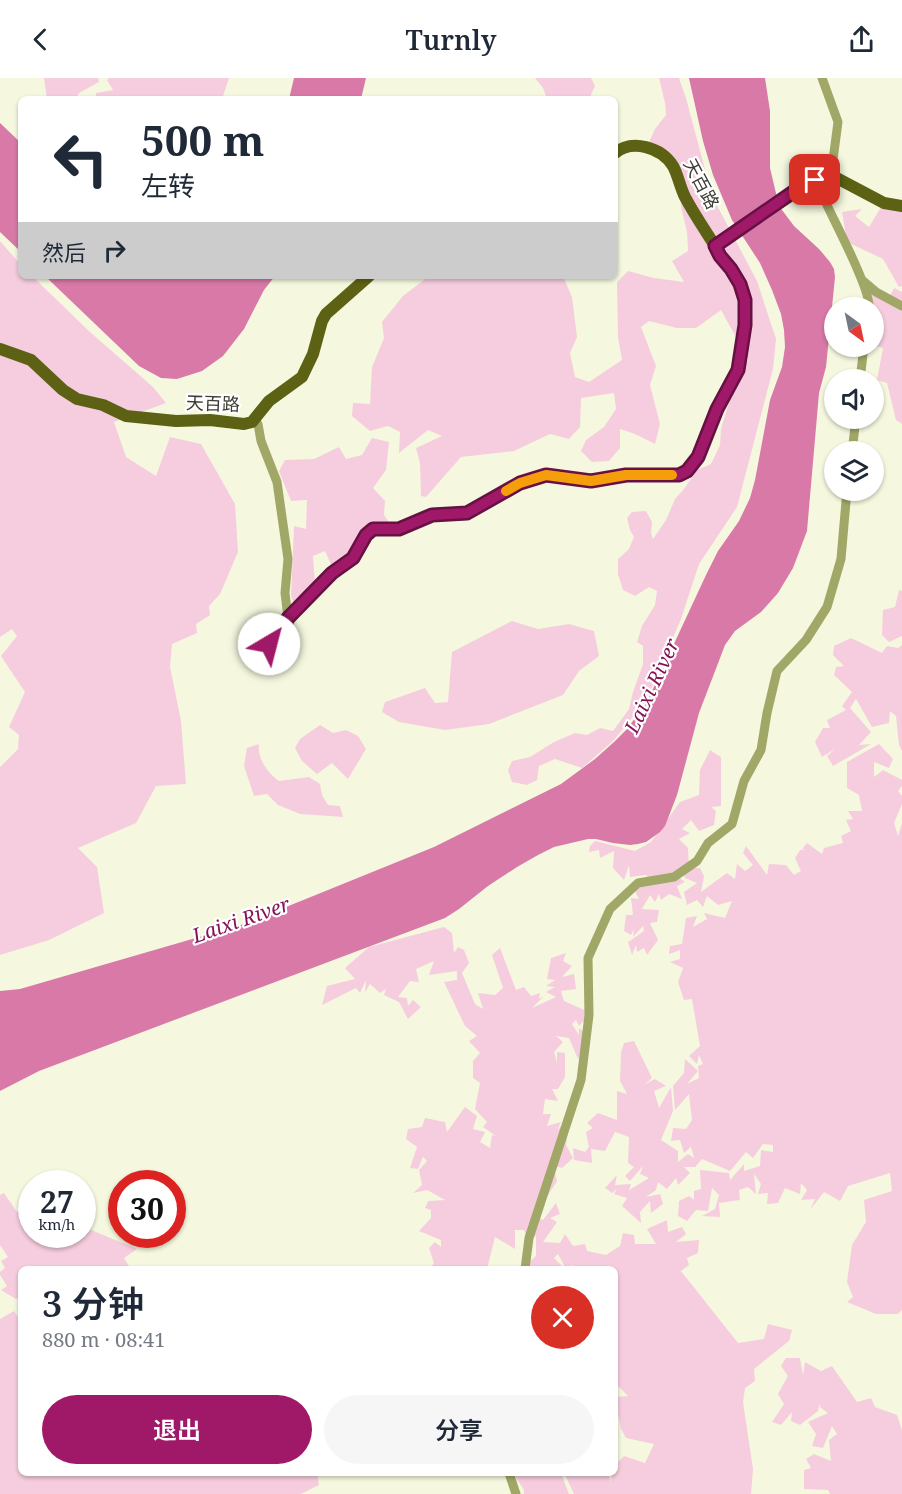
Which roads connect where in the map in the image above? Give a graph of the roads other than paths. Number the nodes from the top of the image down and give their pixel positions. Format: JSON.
{"nodes":[{"id":1,"x":822,"y":78,"type":"edge"},
{"id":2,"x":618,"y":150,"type":"edge"},
{"id":3,"x":831,"y":175,"type":"junction"},
{"id":4,"x":902,"y":207,"type":"edge"},
{"id":5,"x":715,"y":246,"type":"junction"},
{"id":6,"x":366,"y":279,"type":"edge"},
{"id":7,"x":861,"y":279,"type":"junction"},
{"id":8,"x":867,"y":297,"type":"edge"},
{"id":9,"x":902,"y":306,"type":"edge"},
{"id":10,"x":0,"y":350,"type":"edge"},
{"id":11,"x":252,"y":422,"type":"junction"},
{"id":12,"x":846,"y":501,"type":"edge"},
{"id":13,"x":288,"y":618,"type":"junction"},
{"id":14,"x":269,"y":644,"type":"dead end"},
{"id":15,"x":525,"y":1266,"type":"edge"},
{"id":16,"x":510,"y":1476,"type":"edge"},
{"id":17,"x":516,"y":1494,"type":"edge"}],
"edges":[{"from":1,"to":3,"type":"street"},
{"from":2,"to":5,"type":"main road","name":"天百路"},
{"from":3,"to":4,"type":"main road"},
{"from":3,"to":5,"type":"main road"},
{"from":3,"to":7,"type":"street"},
{"from":5,"to":13,"type":"street"},
{"from":6,"to":11,"type":"main road","name":"天百路"},
{"from":7,"to":8,"type":"street"},
{"from":7,"to":9,"type":"street"},
{"from":10,"to":11,"type":"main road","name":"天百路"},
{"from":11,"to":13,"type":"street"},
{"from":12,"to":15,"type":"street"},
{"from":13,"to":14,"type":"street"},
{"from":16,"to":17,"type":"street"}]}
